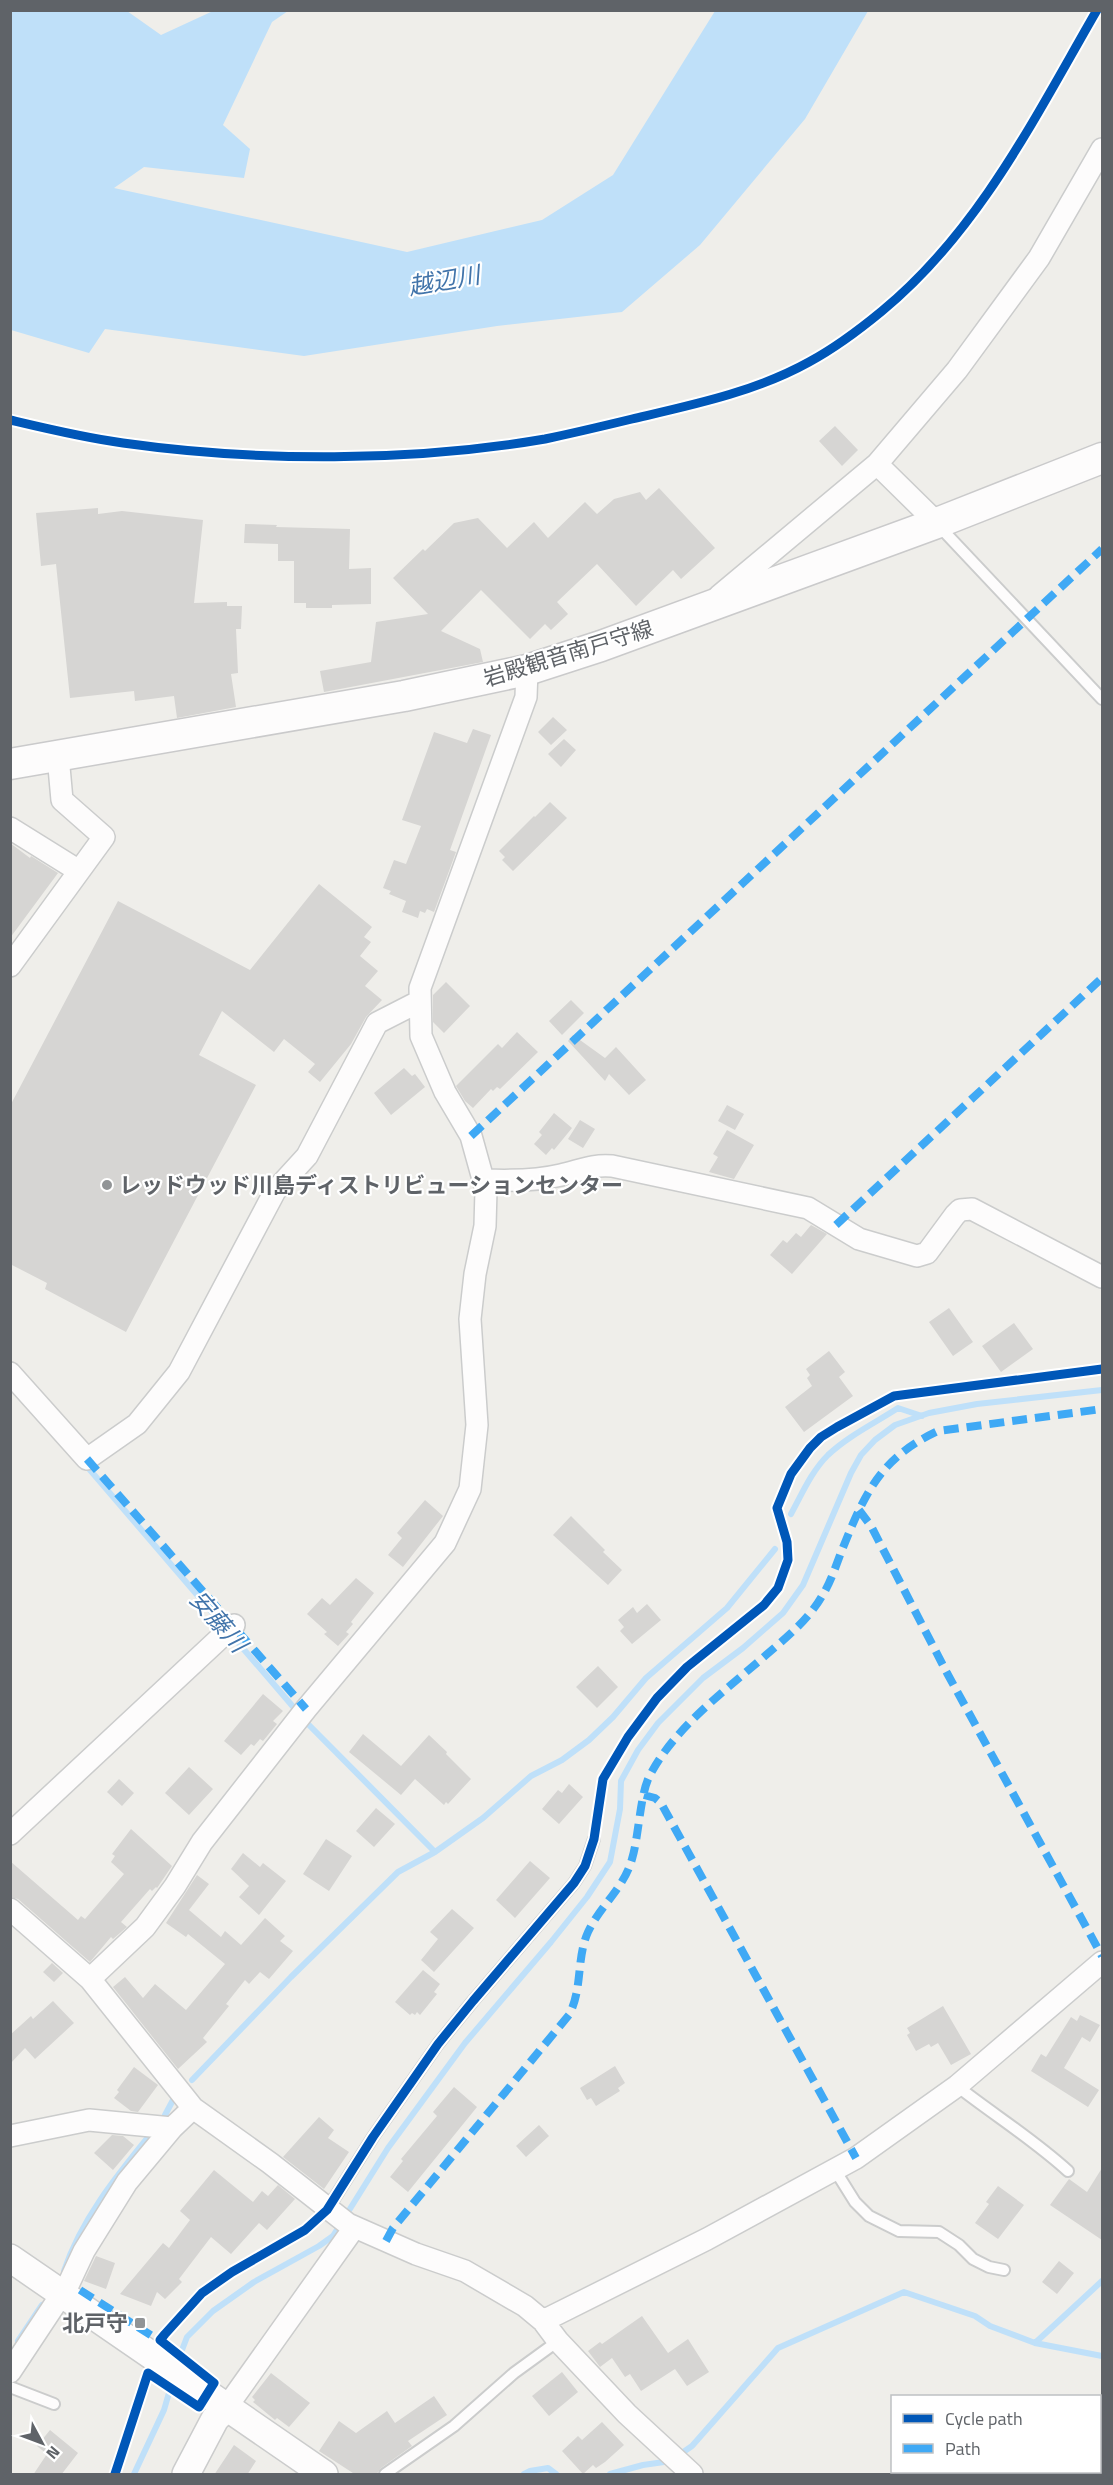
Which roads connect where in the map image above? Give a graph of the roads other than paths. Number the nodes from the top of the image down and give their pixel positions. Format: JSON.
{"nodes":[{"id":1,"x":1102,"y":149,"type":"edge"},
{"id":2,"x":1102,"y":458,"type":"edge"},
{"id":3,"x":877,"y":464,"type":"junction"},
{"id":4,"x":938,"y":524,"type":"junction"},
{"id":5,"x":703,"y":609,"type":"junction"},
{"id":6,"x":527,"y":670,"type":"junction"},
{"id":7,"x":1102,"y":699,"type":"edge"},
{"id":8,"x":58,"y":756,"type":"junction"},
{"id":9,"x":10,"y":764,"type":"edge"},
{"id":10,"x":10,"y":828,"type":"edge"},
{"id":11,"x":79,"y":872,"type":"junction"},
{"id":12,"x":10,"y":966,"type":"edge"},
{"id":13,"x":420,"y":1001,"type":"junction"},
{"id":14,"x":485,"y":1180,"type":"junction"},
{"id":15,"x":1102,"y":1277,"type":"edge"},
{"id":16,"x":12,"y":1376,"type":"edge"},
{"id":17,"x":234,"y":1625,"type":"dead end"},
{"id":18,"x":10,"y":1834,"type":"edge"},
{"id":19,"x":594,"y":1839,"type":"dead end"},
{"id":20,"x":10,"y":1909,"type":"edge"},
{"id":21,"x":1102,"y":1962,"type":"edge"},
{"id":22,"x":90,"y":1979,"type":"junction"},
{"id":23,"x":957,"y":2086,"type":"junction"},
{"id":24,"x":193,"y":2108,"type":"junction"},
{"id":25,"x":172,"y":2128,"type":"junction"},
{"id":26,"x":10,"y":2136,"type":"edge"},
{"id":27,"x":835,"y":2170,"type":"junction"},
{"id":28,"x":1068,"y":2171,"type":"dead end"},
{"id":29,"x":327,"y":2210,"type":"junction"},
{"id":30,"x":354,"y":2228,"type":"junction"},
{"id":31,"x":10,"y":2258,"type":"edge"},
{"id":32,"x":1004,"y":2270,"type":"dead end"},
{"id":33,"x":63,"y":2294,"type":"junction"},
{"id":34,"x":543,"y":2321,"type":"junction"},
{"id":35,"x":558,"y":2341,"type":"junction"},
{"id":36,"x":13,"y":2365,"type":"edge"},
{"id":37,"x":10,"y":2387,"type":"edge"},
{"id":38,"x":54,"y":2404,"type":"dead end"},
{"id":39,"x":226,"y":2408,"type":"junction"},
{"id":40,"x":186,"y":2475,"type":"edge"},
{"id":41,"x":324,"y":2475,"type":"edge"},
{"id":42,"x":385,"y":2475,"type":"edge"},
{"id":43,"x":692,"y":2475,"type":"edge"}],
"edges":[{"from":1,"to":3,"type":"street"},
{"from":2,"to":4,"type":"main road","name":"岩殿観音南戸守線"},
{"from":3,"to":4,"type":"street"},
{"from":3,"to":5,"type":"street"},
{"from":4,"to":5,"type":"main road","name":"岩殿観音南戸守線"},
{"from":4,"to":7,"type":"lane"},
{"from":5,"to":6,"type":"main road","name":"岩殿観音南戸守線"},
{"from":6,"to":8,"type":"main road","name":"岩殿観音南戸守線"},
{"from":6,"to":13,"type":"street"},
{"from":8,"to":9,"type":"main road","name":"岩殿観音南戸守線"},
{"from":8,"to":11,"type":"street"},
{"from":10,"to":11,"type":"street"},
{"from":11,"to":12,"type":"street"},
{"from":13,"to":14,"type":"street"},
{"from":13,"to":16,"type":"street"},
{"from":14,"to":15,"type":"street"},
{"from":14,"to":22,"type":"street"},
{"from":17,"to":18,"type":"street"},
{"from":19,"to":29,"type":"lane"},
{"from":20,"to":22,"type":"street"},
{"from":21,"to":23,"type":"street"},
{"from":22,"to":24,"type":"street"},
{"from":23,"to":27,"type":"street"},
{"from":23,"to":28,"type":"lane"},
{"from":24,"to":25,"type":"street"},
{"from":24,"to":29,"type":"street"},
{"from":25,"to":26,"type":"street"},
{"from":25,"to":33,"type":"street"},
{"from":27,"to":32,"type":"lane"},
{"from":27,"to":34,"type":"street"},
{"from":29,"to":30,"type":"street"},
{"from":30,"to":34,"type":"street"},
{"from":30,"to":39,"type":"street"},
{"from":31,"to":33,"type":"street"},
{"from":33,"to":36,"type":"street"},
{"from":33,"to":39,"type":"street"},
{"from":34,"to":35,"type":"street"},
{"from":35,"to":42,"type":"lane"},
{"from":35,"to":43,"type":"street"},
{"from":37,"to":38,"type":"lane"},
{"from":39,"to":40,"type":"street"},
{"from":39,"to":41,"type":"street"}]}
